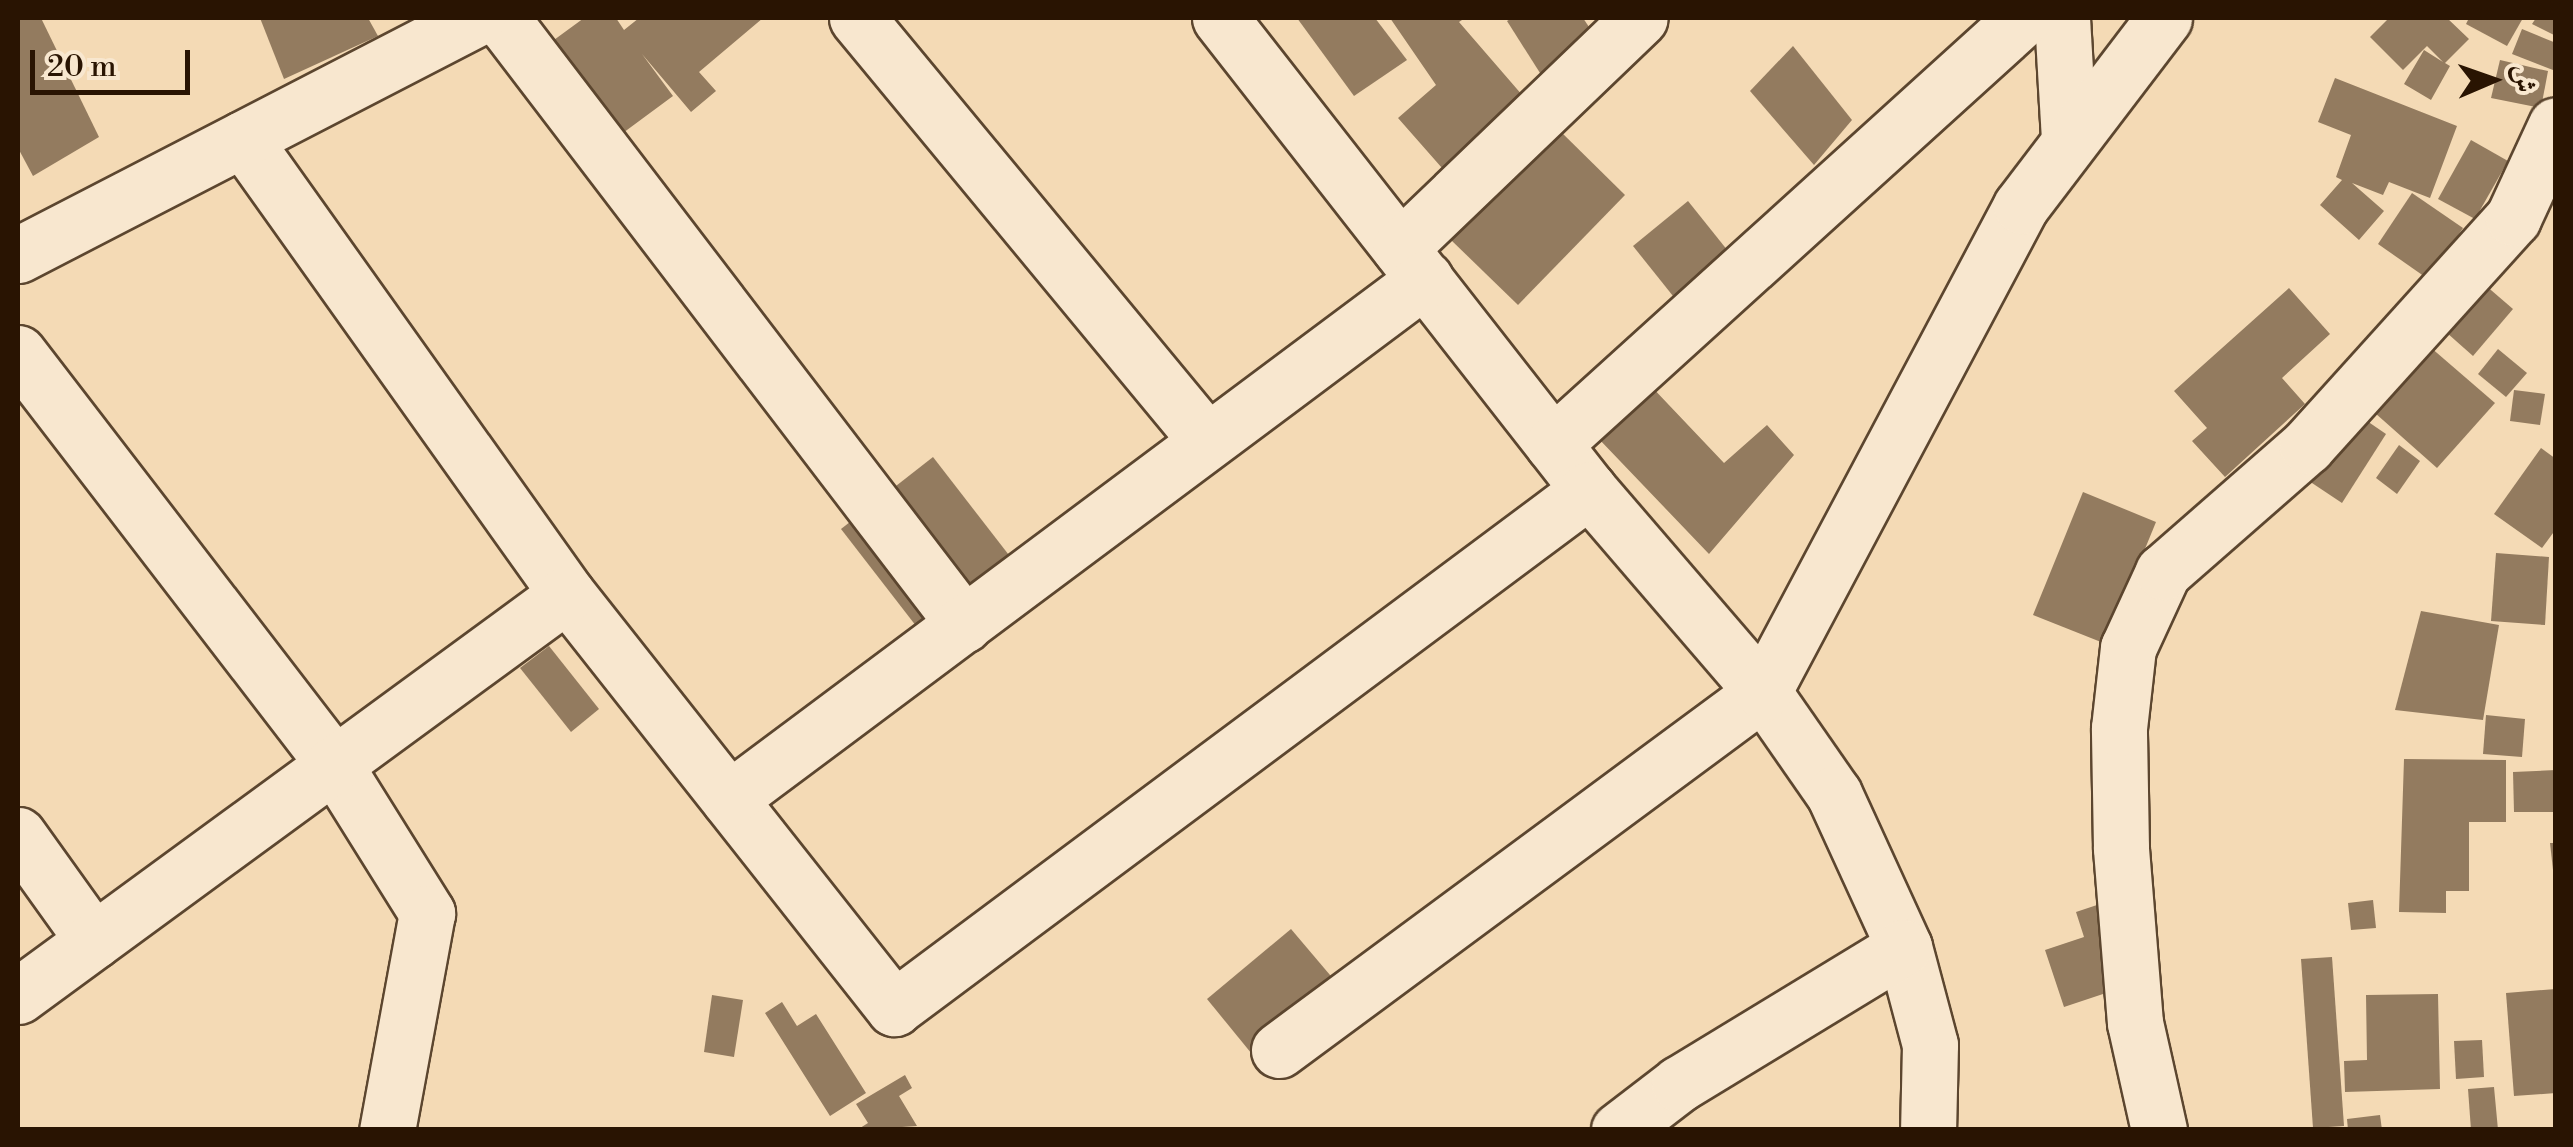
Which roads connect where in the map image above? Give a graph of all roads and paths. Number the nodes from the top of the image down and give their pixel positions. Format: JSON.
{"nodes":[{"id":1,"x":477,"y":18,"type":"edge"},
{"id":2,"x":501,"y":18,"type":"edge"},
{"id":3,"x":857,"y":18,"type":"edge"},
{"id":4,"x":1640,"y":18,"type":"edge"},
{"id":5,"x":2022,"y":18,"type":"edge"},
{"id":6,"x":2062,"y":18,"type":"edge"},
{"id":7,"x":2164,"y":18,"type":"edge"},
{"id":8,"x":1236,"y":23,"type":"edge"},
{"id":9,"x":2556,"y":125,"type":"edge"},
{"id":10,"x":2070,"y":138,"type":"junction"},
{"id":11,"x":243,"y":139,"type":"junction"},
{"id":12,"x":18,"y":256,"type":"edge"},
{"id":13,"x":1412,"y":264,"type":"junction"},
{"id":14,"x":18,"y":353,"type":"edge"},
{"id":15,"x":1207,"y":441,"type":"junction"},
{"id":16,"x":1553,"y":444,"type":"junction"},
{"id":17,"x":1589,"y":490,"type":"junction"},
{"id":18,"x":567,"y":594,"type":"junction"},
{"id":19,"x":964,"y":624,"type":"junction"},
{"id":20,"x":1762,"y":692,"type":"junction"},
{"id":21,"x":334,"y":764,"type":"junction"},
{"id":22,"x":729,"y":799,"type":"junction"},
{"id":23,"x":18,"y":835,"type":"edge"},
{"id":24,"x":94,"y":940,"type":"junction"},
{"id":25,"x":1904,"y":947,"type":"junction"},
{"id":26,"x":18,"y":996,"type":"edge"},
{"id":27,"x":1280,"y":1050,"type":"dead end"},
{"id":28,"x":387,"y":1130,"type":"edge"},
{"id":29,"x":1619,"y":1130,"type":"edge"},
{"id":30,"x":1928,"y":1130,"type":"edge"},
{"id":31,"x":2160,"y":1130,"type":"edge"}],
"edges":[{"from":1,"to":11,"type":"street"},
{"from":2,"to":19,"type":"street"},
{"from":3,"to":15,"type":"street"},
{"from":4,"to":13,"type":"street"},
{"from":5,"to":16,"type":"street"},
{"from":6,"to":10,"type":"street"},
{"from":7,"to":10,"type":"street"},
{"from":8,"to":13,"type":"street"},
{"from":9,"to":31,"type":"street"},
{"from":10,"to":20,"type":"street"},
{"from":11,"to":12,"type":"street"},
{"from":11,"to":18,"type":"street"},
{"from":13,"to":15,"type":"street"},
{"from":13,"to":16,"type":"street"},
{"from":14,"to":21,"type":"street"},
{"from":15,"to":19,"type":"street"},
{"from":16,"to":17,"type":"street"},
{"from":17,"to":20,"type":"street"},
{"from":17,"to":22,"type":"street"},
{"from":18,"to":21,"type":"street"},
{"from":18,"to":22,"type":"street"},
{"from":19,"to":22,"type":"street"},
{"from":20,"to":25,"type":"street"},
{"from":20,"to":27,"type":"street"},
{"from":21,"to":24,"type":"street"},
{"from":21,"to":28,"type":"street"},
{"from":23,"to":24,"type":"street"},
{"from":24,"to":26,"type":"street"},
{"from":25,"to":29,"type":"street"},
{"from":25,"to":30,"type":"street"}]}
